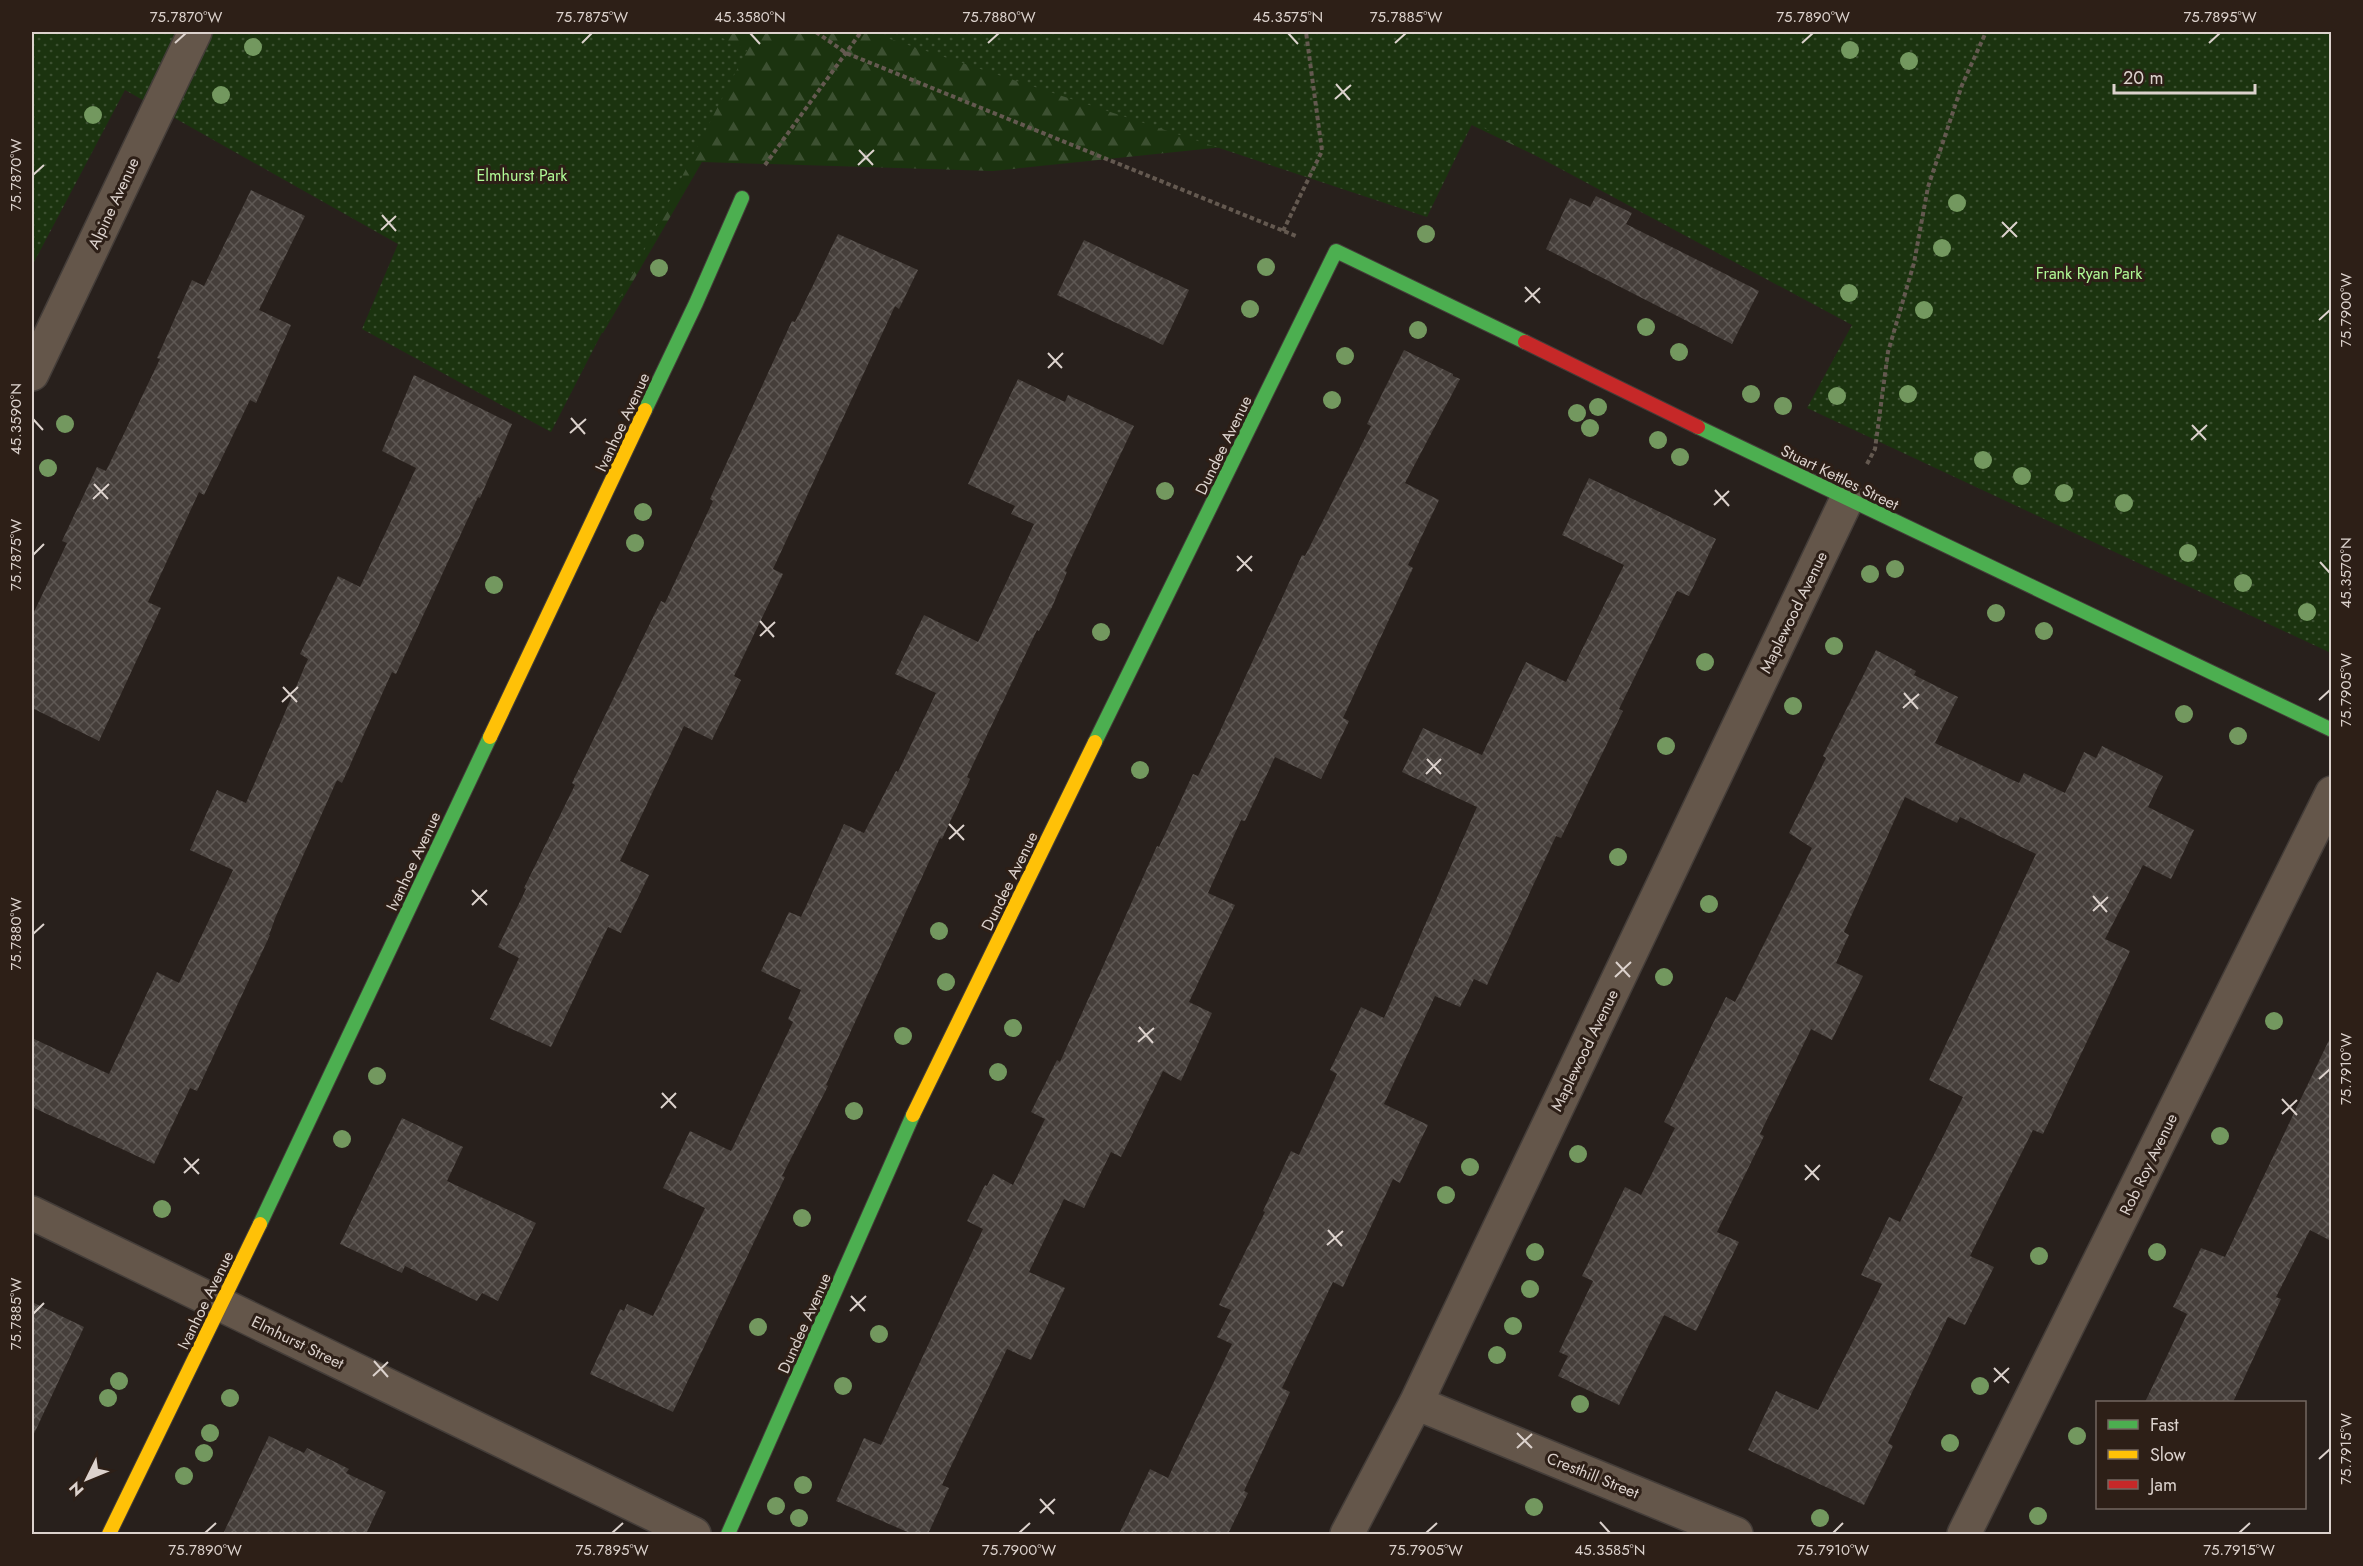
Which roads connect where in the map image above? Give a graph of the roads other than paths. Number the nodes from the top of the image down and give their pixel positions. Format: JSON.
{"nodes":[{"id":1,"x":195,"y":32,"type":"edge"},
{"id":2,"x":741,"y":198,"type":"road end"},
{"id":3,"x":1336,"y":251,"type":"joint"},
{"id":4,"x":32,"y":374,"type":"edge"},
{"id":5,"x":1847,"y":499,"type":"junction"},
{"id":6,"x":2331,"y":730,"type":"edge"},
{"id":7,"x":2331,"y":793,"type":"edge"},
{"id":8,"x":32,"y":1214,"type":"edge"},
{"id":9,"x":221,"y":1305,"type":"junction"},
{"id":10,"x":1416,"y":1403,"type":"junction"},
{"id":11,"x":109,"y":1534,"type":"edge"},
{"id":12,"x":694,"y":1534,"type":"edge"},
{"id":13,"x":728,"y":1534,"type":"edge"},
{"id":14,"x":1347,"y":1534,"type":"edge"},
{"id":15,"x":1736,"y":1534,"type":"edge"},
{"id":16,"x":1964,"y":1534,"type":"edge"}],
"edges":[{"from":1,"to":4,"type":"street","name":"Alpine Avenue"},
{"from":2,"to":9,"type":"street","name":"Ivanhoe Avenue"},
{"from":3,"to":5,"type":"street","name":"Stuart Kettles Street"},
{"from":3,"to":13,"type":"street","name":"Dundee Avenue"},
{"from":5,"to":6,"type":"street","name":"Stuart Kettles Street"},
{"from":5,"to":10,"type":"street","name":"Maplewood Avenue"},
{"from":7,"to":16,"type":"street","name":"Rob Roy Avenue"},
{"from":8,"to":9,"type":"street","name":"Elmhurst Street"},
{"from":9,"to":11,"type":"street","name":"Ivanhoe Avenue"},
{"from":9,"to":12,"type":"street","name":"Elmhurst Street"},
{"from":10,"to":14,"type":"street","name":"Maplewood Avenue"},
{"from":10,"to":15,"type":"street","name":"Cresthill Street"}]}
